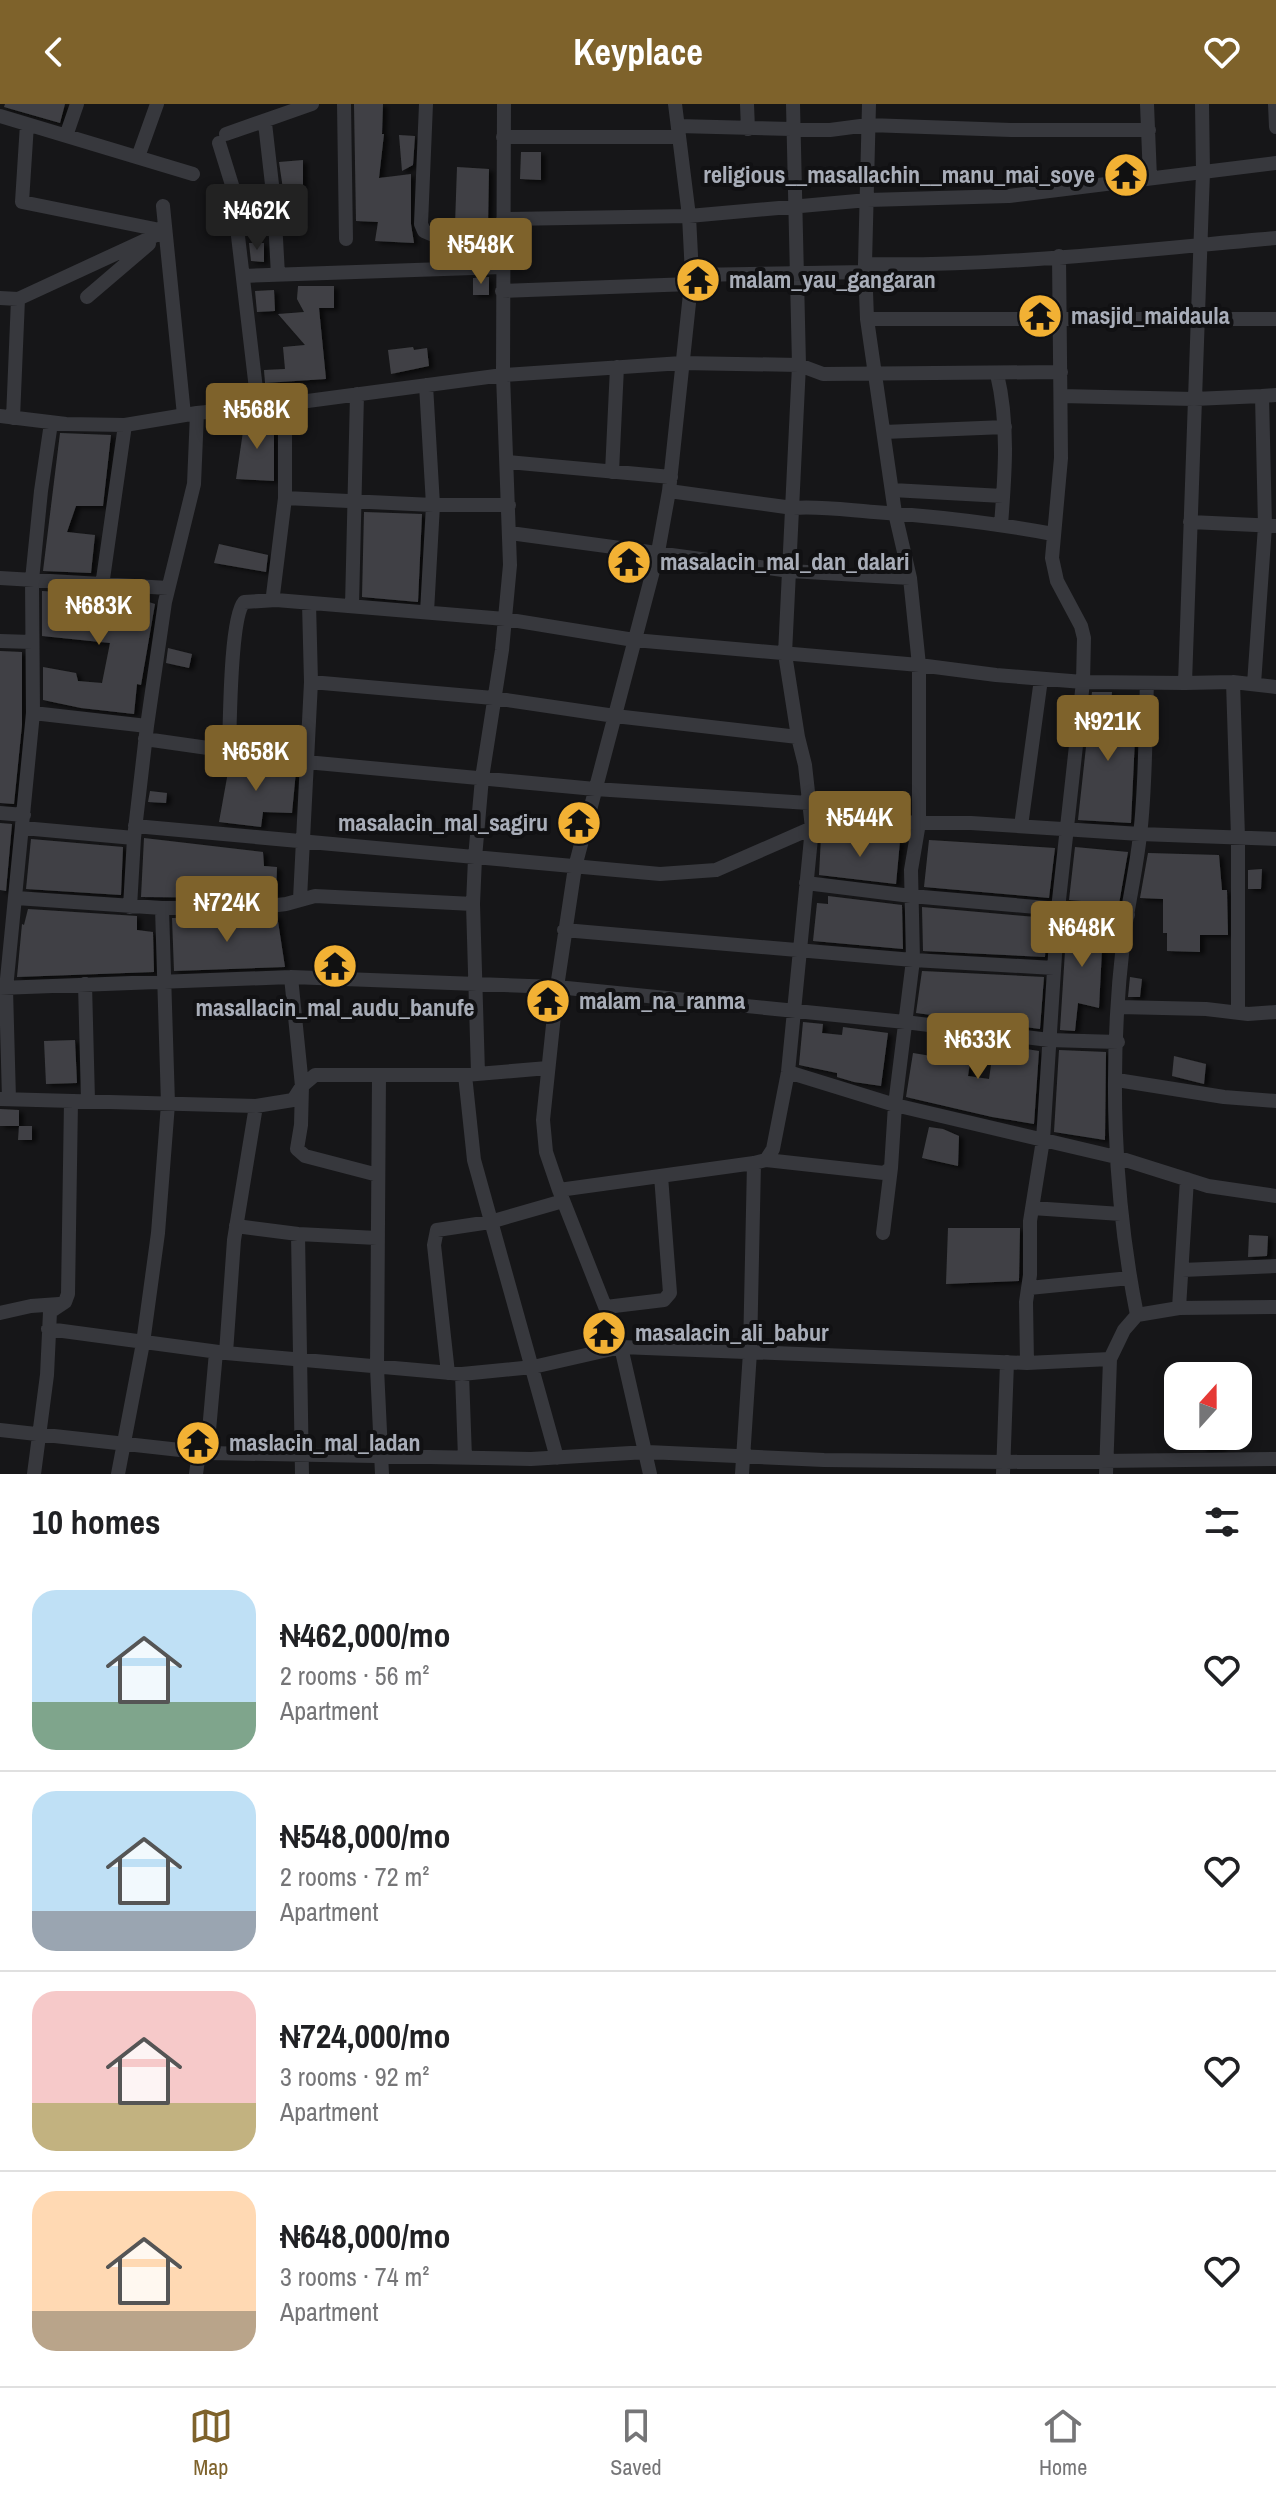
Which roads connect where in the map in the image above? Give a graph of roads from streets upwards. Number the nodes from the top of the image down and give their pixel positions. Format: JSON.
{"nodes":[{"id":1,"x":77,"y":104,"type":"edge"},
{"id":2,"x":157,"y":104,"type":"edge"},
{"id":3,"x":312,"y":104,"type":"edge"},
{"id":4,"x":344,"y":104,"type":"edge"},
{"id":5,"x":426,"y":104,"type":"edge"},
{"id":6,"x":504,"y":104,"type":"edge"},
{"id":7,"x":675,"y":104,"type":"edge"},
{"id":8,"x":747,"y":104,"type":"edge"},
{"id":9,"x":793,"y":104,"type":"edge"},
{"id":10,"x":869,"y":104,"type":"edge"},
{"id":11,"x":1147,"y":104,"type":"edge"},
{"id":12,"x":1202,"y":104,"type":"edge"},
{"id":13,"x":1275,"y":108,"type":"edge"},
{"id":14,"x":0,"y":116,"type":"edge"},
{"id":15,"x":265,"y":123,"type":"junction"},
{"id":16,"x":27,"y":124,"type":"junction"},
{"id":17,"x":868,"y":125,"type":"junction"},
{"id":18,"x":1276,"y":127,"type":"edge"},
{"id":19,"x":748,"y":129,"type":"junction"},
{"id":20,"x":793,"y":129,"type":"junction"},
{"id":21,"x":1149,"y":130,"type":"junction"},
{"id":22,"x":679,"y":132,"type":"junction"},
{"id":23,"x":66,"y":136,"type":"junction"},
{"id":24,"x":503,"y":137,"type":"junction"},
{"id":25,"x":138,"y":157,"type":"junction"},
{"id":26,"x":1276,"y":163,"type":"edge"},
{"id":27,"x":1203,"y":172,"type":"junction"},
{"id":28,"x":193,"y":174,"type":"dead end"},
{"id":29,"x":1150,"y":178,"type":"junction"},
{"id":30,"x":868,"y":200,"type":"junction"},
{"id":31,"x":22,"y":202,"type":"junction"},
{"id":32,"x":163,"y":206,"type":"dead end"},
{"id":33,"x":796,"y":208,"type":"junction"},
{"id":34,"x":689,"y":216,"type":"junction"},
{"id":35,"x":503,"y":219,"type":"junction"},
{"id":36,"x":135,"y":229,"type":"dead end"},
{"id":37,"x":165,"y":231,"type":"junction"},
{"id":38,"x":502,"y":236,"type":"junction"},
{"id":39,"x":1276,"y":238,"type":"edge"},
{"id":40,"x":346,"y":239,"type":"dead end"},
{"id":41,"x":1200,"y":245,"type":"junction"},
{"id":42,"x":1059,"y":256,"type":"junction"},
{"id":43,"x":502,"y":267,"type":"junction"},
{"id":44,"x":865,"y":268,"type":"junction"},
{"id":45,"x":795,"y":274,"type":"junction"},
{"id":46,"x":278,"y":275,"type":"junction"},
{"id":47,"x":243,"y":276,"type":"junction"},
{"id":48,"x":692,"y":279,"type":"junction"},
{"id":49,"x":502,"y":291,"type":"junction"},
{"id":50,"x":87,"y":297,"type":"dead end"},
{"id":51,"x":0,"y":298,"type":"edge"},
{"id":52,"x":18,"y":299,"type":"junction"},
{"id":53,"x":867,"y":319,"type":"junction"},
{"id":54,"x":1060,"y":319,"type":"junction"},
{"id":55,"x":1276,"y":319,"type":"edge"},
{"id":56,"x":1197,"y":321,"type":"junction"},
{"id":57,"x":682,"y":363,"type":"junction"},
{"id":58,"x":799,"y":365,"type":"junction"},
{"id":59,"x":617,"y":367,"type":"junction"},
{"id":60,"x":875,"y":372,"type":"junction"},
{"id":61,"x":1061,"y":372,"type":"junction"},
{"id":62,"x":997,"y":374,"type":"junction"},
{"id":63,"x":503,"y":375,"type":"junction"},
{"id":64,"x":426,"y":385,"type":"junction"},
{"id":65,"x":357,"y":394,"type":"junction"},
{"id":66,"x":1061,"y":396,"type":"junction"},
{"id":67,"x":1269,"y":396,"type":"edge"},
{"id":68,"x":1194,"y":399,"type":"junction"},
{"id":69,"x":285,"y":404,"type":"junction"},
{"id":70,"x":258,"y":406,"type":"junction"},
{"id":71,"x":190,"y":414,"type":"junction"},
{"id":72,"x":6,"y":417,"type":"edge"},
{"id":73,"x":51,"y":423,"type":"junction"},
{"id":74,"x":125,"y":425,"type":"junction"},
{"id":75,"x":1005,"y":427,"type":"junction"},
{"id":76,"x":884,"y":432,"type":"junction"},
{"id":77,"x":507,"y":462,"type":"junction"},
{"id":78,"x":612,"y":472,"type":"junction"},
{"id":79,"x":670,"y":484,"type":"junction"},
{"id":80,"x":892,"y":490,"type":"junction"},
{"id":81,"x":1003,"y":496,"type":"junction"},
{"id":82,"x":285,"y":498,"type":"junction"},
{"id":83,"x":354,"y":501,"type":"junction"},
{"id":84,"x":433,"y":505,"type":"junction"},
{"id":85,"x":509,"y":505,"type":"junction"},
{"id":86,"x":793,"y":508,"type":"junction"},
{"id":87,"x":895,"y":513,"type":"junction"},
{"id":88,"x":1190,"y":522,"type":"junction"},
{"id":89,"x":1001,"y":525,"type":"junction"},
{"id":90,"x":1271,"y":526,"type":"edge"},
{"id":91,"x":510,"y":533,"type":"junction"},
{"id":92,"x":1053,"y":534,"type":"junction"},
{"id":93,"x":658,"y":552,"type":"junction"},
{"id":94,"x":790,"y":571,"type":"junction"},
{"id":95,"x":0,"y":578,"type":"edge"},
{"id":96,"x":910,"y":578,"type":"junction"},
{"id":97,"x":32,"y":580,"type":"junction"},
{"id":98,"x":102,"y":586,"type":"junction"},
{"id":99,"x":168,"y":588,"type":"junction"},
{"id":100,"x":276,"y":600,"type":"junction"},
{"id":101,"x":309,"y":603,"type":"junction"},
{"id":102,"x":352,"y":606,"type":"junction"},
{"id":103,"x":427,"y":612,"type":"junction"},
{"id":104,"x":505,"y":619,"type":"junction"},
{"id":105,"x":634,"y":640,"type":"junction"},
{"id":106,"x":0,"y":641,"type":"edge"},
{"id":107,"x":32,"y":642,"type":"junction"},
{"id":108,"x":785,"y":654,"type":"junction"},
{"id":109,"x":919,"y":665,"type":"junction"},
{"id":110,"x":1041,"y":679,"type":"junction"},
{"id":111,"x":311,"y":682,"type":"junction"},
{"id":112,"x":1083,"y":682,"type":"junction"},
{"id":113,"x":1233,"y":682,"type":"junction"},
{"id":114,"x":1147,"y":683,"type":"junction"},
{"id":115,"x":1185,"y":683,"type":"junction"},
{"id":116,"x":1254,"y":684,"type":"junction"},
{"id":117,"x":1276,"y":687,"type":"edge"},
{"id":118,"x":493,"y":698,"type":"junction"},
{"id":119,"x":33,"y":713,"type":"junction"},
{"id":120,"x":615,"y":716,"type":"junction"},
{"id":121,"x":146,"y":733,"type":"junction"},
{"id":122,"x":798,"y":737,"type":"junction"},
{"id":123,"x":229,"y":751,"type":"junction"},
{"id":124,"x":306,"y":762,"type":"junction"},
{"id":125,"x":482,"y":778,"type":"junction"},
{"id":126,"x":595,"y":789,"type":"junction"},
{"id":127,"x":809,"y":803,"type":"junction"},
{"id":128,"x":0,"y":813,"type":"edge"},
{"id":129,"x":24,"y":822,"type":"junction"},
{"id":130,"x":919,"y":823,"type":"junction"},
{"id":131,"x":1021,"y":826,"type":"junction"},
{"id":132,"x":812,"y":828,"type":"junction"},
{"id":133,"x":1065,"y":828,"type":"junction"},
{"id":134,"x":134,"y":832,"type":"junction"},
{"id":135,"x":1140,"y":834,"type":"junction"},
{"id":136,"x":1238,"y":837,"type":"junction"},
{"id":137,"x":1276,"y":839,"type":"edge"},
{"id":138,"x":302,"y":840,"type":"junction"},
{"id":139,"x":475,"y":858,"type":"junction"},
{"id":140,"x":575,"y":867,"type":"junction"},
{"id":141,"x":806,"y":883,"type":"junction"},
{"id":142,"x":911,"y":896,"type":"junction"},
{"id":143,"x":16,"y":898,"type":"junction"},
{"id":144,"x":300,"y":899,"type":"junction"},
{"id":145,"x":473,"y":904,"type":"junction"},
{"id":146,"x":130,"y":907,"type":"junction"},
{"id":147,"x":162,"y":908,"type":"junction"},
{"id":148,"x":1058,"y":909,"type":"junction"},
{"id":149,"x":1128,"y":915,"type":"junction"},
{"id":150,"x":564,"y":930,"type":"junction"},
{"id":151,"x":800,"y":949,"type":"junction"},
{"id":152,"x":913,"y":960,"type":"junction"},
{"id":153,"x":1054,"y":968,"type":"junction"},
{"id":154,"x":291,"y":977,"type":"junction"},
{"id":155,"x":164,"y":980,"type":"junction"},
{"id":156,"x":475,"y":983,"type":"junction"},
{"id":157,"x":85,"y":984,"type":"junction"},
{"id":158,"x":557,"y":987,"type":"junction"},
{"id":159,"x":3,"y":988,"type":"edge"},
{"id":160,"x":1119,"y":1007,"type":"junction"},
{"id":161,"x":794,"y":1010,"type":"junction"},
{"id":162,"x":1276,"y":1012,"type":"edge"},
{"id":163,"x":1238,"y":1013,"type":"junction"},
{"id":164,"x":905,"y":1022,"type":"junction"},
{"id":165,"x":1049,"y":1040,"type":"junction"},
{"id":166,"x":1118,"y":1042,"type":"junction"},
{"id":167,"x":548,"y":1068,"type":"junction"},
{"id":168,"x":788,"y":1072,"type":"junction"},
{"id":169,"x":472,"y":1074,"type":"junction"},
{"id":170,"x":379,"y":1076,"type":"junction"},
{"id":171,"x":1117,"y":1080,"type":"junction"},
{"id":172,"x":302,"y":1086,"type":"junction"},
{"id":173,"x":4,"y":1099,"type":"edge"},
{"id":174,"x":88,"y":1100,"type":"junction"},
{"id":175,"x":71,"y":1101,"type":"junction"},
{"id":176,"x":1276,"y":1101,"type":"edge"},
{"id":177,"x":168,"y":1104,"type":"junction"},
{"id":178,"x":895,"y":1105,"type":"junction"},
{"id":179,"x":256,"y":1106,"type":"junction"},
{"id":180,"x":1043,"y":1140,"type":"junction"},
{"id":181,"x":1116,"y":1157,"type":"junction"},
{"id":182,"x":760,"y":1162,"type":"junction"},
{"id":183,"x":891,"y":1168,"type":"junction"},
{"id":184,"x":378,"y":1175,"type":"junction"},
{"id":185,"x":661,"y":1176,"type":"junction"},
{"id":186,"x":1187,"y":1179,"type":"junction"},
{"id":187,"x":561,"y":1196,"type":"junction"},
{"id":188,"x":1276,"y":1196,"type":"edge"},
{"id":189,"x":1032,"y":1208,"type":"junction"},
{"id":190,"x":1121,"y":1214,"type":"junction"},
{"id":191,"x":490,"y":1222,"type":"junction"},
{"id":192,"x":236,"y":1226,"type":"junction"},
{"id":193,"x":883,"y":1233,"type":"dead end"},
{"id":194,"x":298,"y":1234,"type":"junction"},
{"id":195,"x":377,"y":1238,"type":"junction"},
{"id":196,"x":1276,"y":1266,"type":"edge"},
{"id":197,"x":1182,"y":1270,"type":"junction"},
{"id":198,"x":1130,"y":1278,"type":"junction"},
{"id":199,"x":1029,"y":1288,"type":"junction"},
{"id":200,"x":60,"y":1304,"type":"junction"},
{"id":201,"x":606,"y":1307,"type":"junction"},
{"id":202,"x":1276,"y":1307,"type":"edge"},
{"id":203,"x":1179,"y":1308,"type":"junction"},
{"id":204,"x":0,"y":1313,"type":"edge"},
{"id":205,"x":1137,"y":1315,"type":"junction"},
{"id":206,"x":48,"y":1329,"type":"junction"},
{"id":207,"x":143,"y":1343,"type":"junction"},
{"id":208,"x":621,"y":1347,"type":"junction"},
{"id":209,"x":750,"y":1352,"type":"junction"},
{"id":210,"x":221,"y":1353,"type":"junction"},
{"id":211,"x":1110,"y":1359,"type":"junction"},
{"id":212,"x":300,"y":1360,"type":"junction"},
{"id":213,"x":1007,"y":1362,"type":"junction"},
{"id":214,"x":1027,"y":1363,"type":"junction"},
{"id":215,"x":533,"y":1367,"type":"junction"},
{"id":216,"x":377,"y":1368,"type":"junction"},
{"id":217,"x":455,"y":1374,"type":"junction"},
{"id":218,"x":0,"y":1430,"type":"edge"},
{"id":219,"x":39,"y":1434,"type":"junction"},
{"id":220,"x":122,"y":1443,"type":"junction"},
{"id":221,"x":647,"y":1452,"type":"junction"},
{"id":222,"x":203,"y":1453,"type":"junction"},
{"id":223,"x":302,"y":1455,"type":"junction"},
{"id":224,"x":743,"y":1455,"type":"junction"},
{"id":225,"x":382,"y":1456,"type":"junction"},
{"id":226,"x":465,"y":1458,"type":"junction"},
{"id":227,"x":562,"y":1458,"type":"junction"},
{"id":228,"x":1276,"y":1459,"type":"edge"},
{"id":229,"x":492,"y":1466,"type":"edge"},
{"id":230,"x":823,"y":1467,"type":"edge"},
{"id":231,"x":1004,"y":1468,"type":"edge"},
{"id":232,"x":1106,"y":1468,"type":"edge"},
{"id":233,"x":34,"y":1474,"type":"edge"},
{"id":234,"x":118,"y":1474,"type":"edge"},
{"id":235,"x":196,"y":1474,"type":"edge"},
{"id":236,"x":302,"y":1474,"type":"edge"},
{"id":237,"x":382,"y":1474,"type":"edge"},
{"id":238,"x":567,"y":1474,"type":"edge"},
{"id":239,"x":650,"y":1474,"type":"edge"},
{"id":240,"x":742,"y":1474,"type":"edge"}],
"edges":[{"from":1,"to":23,"type":"street"},
{"from":2,"to":25,"type":"street"},
{"from":3,"to":15,"type":"street"},
{"from":4,"to":40,"type":"street"},
{"from":5,"to":38,"type":"street"},
{"from":6,"to":24,"type":"street"},
{"from":7,"to":22,"type":"street"},
{"from":8,"to":19,"type":"street"},
{"from":9,"to":20,"type":"street"},
{"from":10,"to":17,"type":"street"},
{"from":11,"to":21,"type":"street"},
{"from":12,"to":27,"type":"street"},
{"from":13,"to":18,"type":"street"},
{"from":14,"to":16,"type":"street"},
{"from":15,"to":46,"type":"street"},
{"from":15,"to":47,"type":"street"},
{"from":16,"to":23,"type":"street"},
{"from":16,"to":31,"type":"street"},
{"from":17,"to":20,"type":"street"},
{"from":17,"to":21,"type":"street"},
{"from":17,"to":30,"type":"street"},
{"from":19,"to":20,"type":"street"},
{"from":19,"to":22,"type":"street"},
{"from":20,"to":33,"type":"street"},
{"from":21,"to":29,"type":"street"},
{"from":22,"to":24,"type":"street"},
{"from":22,"to":34,"type":"street"},
{"from":23,"to":25,"type":"street"},
{"from":24,"to":35,"type":"street"},
{"from":25,"to":28,"type":"street"},
{"from":26,"to":27,"type":"street"},
{"from":27,"to":29,"type":"street"},
{"from":27,"to":41,"type":"street"},
{"from":29,"to":30,"type":"street"},
{"from":30,"to":33,"type":"street"},
{"from":30,"to":44,"type":"street"},
{"from":31,"to":36,"type":"street"},
{"from":31,"to":37,"type":"street"},
{"from":32,"to":37,"type":"street"},
{"from":33,"to":34,"type":"street"},
{"from":33,"to":45,"type":"street"},
{"from":34,"to":35,"type":"street"},
{"from":34,"to":48,"type":"street"},
{"from":35,"to":38,"type":"street"},
{"from":37,"to":50,"type":"street"},
{"from":37,"to":52,"type":"street"},
{"from":37,"to":71,"type":"street"},
{"from":38,"to":43,"type":"street"},
{"from":39,"to":41,"type":"street"},
{"from":41,"to":42,"type":"street"},
{"from":41,"to":56,"type":"street"},
{"from":42,"to":44,"type":"street"},
{"from":42,"to":54,"type":"street"},
{"from":43,"to":46,"type":"street"},
{"from":43,"to":49,"type":"street"},
{"from":44,"to":45,"type":"street"},
{"from":44,"to":53,"type":"street"},
{"from":45,"to":48,"type":"street"},
{"from":45,"to":58,"type":"street"},
{"from":46,"to":47,"type":"street"},
{"from":47,"to":70,"type":"street"},
{"from":48,"to":49,"type":"street"},
{"from":48,"to":57,"type":"street"},
{"from":49,"to":63,"type":"street"},
{"from":51,"to":52,"type":"street"},
{"from":52,"to":72,"type":"street"},
{"from":53,"to":54,"type":"street"},
{"from":53,"to":60,"type":"street"},
{"from":54,"to":56,"type":"street"},
{"from":54,"to":61,"type":"street"},
{"from":55,"to":56,"type":"street"},
{"from":56,"to":68,"type":"street"},
{"from":57,"to":58,"type":"street"},
{"from":57,"to":59,"type":"street"},
{"from":57,"to":79,"type":"street"},
{"from":58,"to":60,"type":"street"},
{"from":58,"to":86,"type":"street"},
{"from":59,"to":63,"type":"street"},
{"from":59,"to":78,"type":"street"},
{"from":60,"to":62,"type":"street"},
{"from":60,"to":76,"type":"street"},
{"from":61,"to":62,"type":"street"},
{"from":61,"to":66,"type":"street"},
{"from":62,"to":75,"type":"street"},
{"from":63,"to":64,"type":"street"},
{"from":63,"to":77,"type":"street"},
{"from":64,"to":65,"type":"street"},
{"from":64,"to":84,"type":"street"},
{"from":65,"to":69,"type":"street"},
{"from":65,"to":83,"type":"street"},
{"from":66,"to":68,"type":"street"},
{"from":66,"to":92,"type":"street"},
{"from":67,"to":68,"type":"street"},
{"from":67,"to":90,"type":"street"},
{"from":68,"to":88,"type":"street"},
{"from":69,"to":70,"type":"street"},
{"from":69,"to":82,"type":"street"},
{"from":70,"to":71,"type":"street"},
{"from":71,"to":74,"type":"street"},
{"from":71,"to":99,"type":"street"},
{"from":72,"to":73,"type":"street"},
{"from":73,"to":74,"type":"street"},
{"from":73,"to":97,"type":"street"},
{"from":74,"to":98,"type":"street"},
{"from":75,"to":76,"type":"street"},
{"from":75,"to":81,"type":"street"},
{"from":76,"to":80,"type":"street"},
{"from":77,"to":78,"type":"street"},
{"from":77,"to":85,"type":"street"},
{"from":78,"to":79,"type":"street"},
{"from":79,"to":86,"type":"street"},
{"from":79,"to":93,"type":"street"},
{"from":80,"to":81,"type":"street"},
{"from":80,"to":87,"type":"street"},
{"from":81,"to":89,"type":"street"},
{"from":82,"to":83,"type":"street"},
{"from":82,"to":100,"type":"street"},
{"from":83,"to":84,"type":"street"},
{"from":83,"to":102,"type":"street"},
{"from":84,"to":85,"type":"street"},
{"from":84,"to":103,"type":"street"},
{"from":85,"to":91,"type":"street"},
{"from":86,"to":87,"type":"street"},
{"from":86,"to":94,"type":"street"},
{"from":87,"to":89,"type":"street"},
{"from":87,"to":96,"type":"street"},
{"from":88,"to":90,"type":"street"},
{"from":88,"to":115,"type":"street"},
{"from":89,"to":92,"type":"street"},
{"from":90,"to":116,"type":"street"},
{"from":91,"to":93,"type":"street"},
{"from":91,"to":104,"type":"street"},
{"from":92,"to":112,"type":"street"},
{"from":93,"to":94,"type":"street"},
{"from":93,"to":105,"type":"street"},
{"from":94,"to":96,"type":"street"},
{"from":94,"to":108,"type":"street"},
{"from":95,"to":97,"type":"street"},
{"from":96,"to":109,"type":"street"},
{"from":97,"to":98,"type":"street"},
{"from":97,"to":107,"type":"street"},
{"from":98,"to":99,"type":"street"},
{"from":99,"to":121,"type":"street"},
{"from":100,"to":101,"type":"street"},
{"from":100,"to":123,"type":"street"},
{"from":101,"to":102,"type":"street"},
{"from":101,"to":111,"type":"street"},
{"from":102,"to":103,"type":"street"},
{"from":103,"to":104,"type":"street"},
{"from":104,"to":105,"type":"street"},
{"from":104,"to":118,"type":"street"},
{"from":105,"to":108,"type":"street"},
{"from":105,"to":120,"type":"street"},
{"from":106,"to":107,"type":"street"},
{"from":107,"to":119,"type":"street"},
{"from":108,"to":109,"type":"street"},
{"from":108,"to":122,"type":"street"},
{"from":109,"to":110,"type":"street"},
{"from":109,"to":130,"type":"street"},
{"from":110,"to":112,"type":"street"},
{"from":110,"to":131,"type":"street"},
{"from":111,"to":118,"type":"street"},
{"from":111,"to":124,"type":"street"},
{"from":112,"to":114,"type":"street"},
{"from":112,"to":133,"type":"street"},
{"from":113,"to":115,"type":"street"},
{"from":113,"to":116,"type":"street"},
{"from":113,"to":136,"type":"street"},
{"from":114,"to":115,"type":"street"},
{"from":114,"to":135,"type":"street"},
{"from":116,"to":117,"type":"street"},
{"from":118,"to":120,"type":"street"},
{"from":118,"to":125,"type":"street"},
{"from":119,"to":121,"type":"street"},
{"from":119,"to":129,"type":"street"},
{"from":120,"to":122,"type":"street"},
{"from":120,"to":126,"type":"street"},
{"from":121,"to":123,"type":"street"},
{"from":121,"to":134,"type":"street"},
{"from":122,"to":127,"type":"street"},
{"from":123,"to":124,"type":"street"},
{"from":124,"to":125,"type":"street"},
{"from":124,"to":138,"type":"street"},
{"from":125,"to":126,"type":"street"},
{"from":125,"to":139,"type":"street"},
{"from":126,"to":127,"type":"street"},
{"from":126,"to":140,"type":"street"},
{"from":127,"to":132,"type":"street"},
{"from":128,"to":129,"type":"street"},
{"from":129,"to":134,"type":"street"},
{"from":129,"to":143,"type":"street"},
{"from":130,"to":131,"type":"street"},
{"from":130,"to":132,"type":"street"},
{"from":130,"to":142,"type":"street"},
{"from":131,"to":133,"type":"street"},
{"from":132,"to":140,"type":"street"},
{"from":132,"to":141,"type":"street"},
{"from":133,"to":135,"type":"street"},
{"from":133,"to":148,"type":"street"},
{"from":134,"to":138,"type":"street"},
{"from":134,"to":146,"type":"street"},
{"from":135,"to":136,"type":"street"},
{"from":135,"to":149,"type":"street"},
{"from":136,"to":137,"type":"street"},
{"from":136,"to":163,"type":"street"},
{"from":138,"to":139,"type":"street"},
{"from":138,"to":144,"type":"street"},
{"from":139,"to":140,"type":"street"},
{"from":139,"to":145,"type":"street"},
{"from":140,"to":150,"type":"street"},
{"from":141,"to":142,"type":"street"},
{"from":141,"to":151,"type":"street"},
{"from":142,"to":148,"type":"street"},
{"from":142,"to":152,"type":"street"},
{"from":143,"to":146,"type":"street"},
{"from":143,"to":159,"type":"street"},
{"from":144,"to":145,"type":"street"},
{"from":144,"to":147,"type":"street"},
{"from":145,"to":156,"type":"street"},
{"from":146,"to":147,"type":"street"},
{"from":147,"to":155,"type":"street"},
{"from":148,"to":149,"type":"street"},
{"from":148,"to":153,"type":"street"},
{"from":149,"to":160,"type":"street"},
{"from":150,"to":151,"type":"street"},
{"from":150,"to":158,"type":"street"},
{"from":151,"to":152,"type":"street"},
{"from":151,"to":161,"type":"street"},
{"from":152,"to":153,"type":"street"},
{"from":152,"to":164,"type":"street"},
{"from":153,"to":165,"type":"street"},
{"from":154,"to":155,"type":"street"},
{"from":154,"to":156,"type":"street"},
{"from":154,"to":172,"type":"street"},
{"from":155,"to":157,"type":"street"},
{"from":155,"to":177,"type":"street"},
{"from":156,"to":158,"type":"street"},
{"from":156,"to":169,"type":"street"},
{"from":157,"to":159,"type":"street"},
{"from":157,"to":174,"type":"street"},
{"from":158,"to":161,"type":"street"},
{"from":158,"to":167,"type":"street"},
{"from":159,"to":173,"type":"street"},
{"from":160,"to":163,"type":"street"},
{"from":160,"to":166,"type":"street"},
{"from":161,"to":164,"type":"street"},
{"from":161,"to":168,"type":"street"},
{"from":162,"to":163,"type":"street"},
{"from":164,"to":165,"type":"street"},
{"from":164,"to":178,"type":"street"},
{"from":165,"to":166,"type":"street"},
{"from":165,"to":180,"type":"street"},
{"from":166,"to":171,"type":"street"},
{"from":167,"to":169,"type":"street"},
{"from":167,"to":187,"type":"street"},
{"from":168,"to":178,"type":"street"},
{"from":168,"to":182,"type":"street"},
{"from":169,"to":170,"type":"street"},
{"from":169,"to":191,"type":"street"},
{"from":170,"to":172,"type":"street"},
{"from":170,"to":184,"type":"street"},
{"from":171,"to":176,"type":"street"},
{"from":171,"to":181,"type":"street"},
{"from":172,"to":179,"type":"street"},
{"from":172,"to":184,"type":"street"},
{"from":173,"to":175,"type":"street"},
{"from":174,"to":175,"type":"street"},
{"from":174,"to":177,"type":"street"},
{"from":175,"to":200,"type":"street"},
{"from":177,"to":179,"type":"street"},
{"from":177,"to":207,"type":"street"},
{"from":178,"to":180,"type":"street"},
{"from":178,"to":183,"type":"street"},
{"from":179,"to":192,"type":"street"},
{"from":180,"to":181,"type":"street"},
{"from":180,"to":189,"type":"street"},
{"from":181,"to":186,"type":"street"},
{"from":181,"to":190,"type":"street"},
{"from":182,"to":183,"type":"street"},
{"from":182,"to":185,"type":"street"},
{"from":182,"to":209,"type":"street"},
{"from":183,"to":193,"type":"street"},
{"from":184,"to":195,"type":"street"},
{"from":185,"to":187,"type":"street"},
{"from":185,"to":201,"type":"street"},
{"from":186,"to":188,"type":"street"},
{"from":186,"to":197,"type":"street"},
{"from":187,"to":191,"type":"street"},
{"from":187,"to":201,"type":"street"},
{"from":189,"to":190,"type":"street"},
{"from":189,"to":199,"type":"street"},
{"from":190,"to":198,"type":"street"},
{"from":191,"to":215,"type":"street"},
{"from":191,"to":217,"type":"street"},
{"from":192,"to":194,"type":"street"},
{"from":192,"to":210,"type":"street"},
{"from":194,"to":195,"type":"street"},
{"from":194,"to":212,"type":"street"},
{"from":195,"to":216,"type":"street"},
{"from":196,"to":197,"type":"street"},
{"from":197,"to":203,"type":"street"},
{"from":198,"to":199,"type":"street"},
{"from":198,"to":205,"type":"street"},
{"from":199,"to":214,"type":"street"},
{"from":200,"to":204,"type":"street"},
{"from":200,"to":206,"type":"street"},
{"from":201,"to":208,"type":"street"},
{"from":202,"to":203,"type":"street"},
{"from":203,"to":205,"type":"street"},
{"from":205,"to":211,"type":"street"},
{"from":206,"to":207,"type":"street"},
{"from":206,"to":219,"type":"street"},
{"from":207,"to":210,"type":"street"},
{"from":207,"to":220,"type":"street"},
{"from":208,"to":209,"type":"street"},
{"from":208,"to":215,"type":"street"},
{"from":208,"to":221,"type":"street"},
{"from":209,"to":213,"type":"street"},
{"from":209,"to":224,"type":"street"},
{"from":210,"to":212,"type":"street"},
{"from":210,"to":222,"type":"street"},
{"from":211,"to":214,"type":"street"},
{"from":211,"to":232,"type":"street"},
{"from":212,"to":216,"type":"street"},
{"from":212,"to":223,"type":"street"},
{"from":213,"to":214,"type":"street"},
{"from":213,"to":231,"type":"street"},
{"from":215,"to":217,"type":"street"},
{"from":215,"to":227,"type":"street"},
{"from":216,"to":217,"type":"street"},
{"from":216,"to":225,"type":"street"},
{"from":217,"to":226,"type":"street"},
{"from":218,"to":219,"type":"street"},
{"from":219,"to":220,"type":"street"},
{"from":219,"to":233,"type":"street"},
{"from":220,"to":222,"type":"street"},
{"from":220,"to":234,"type":"street"},
{"from":221,"to":224,"type":"street"},
{"from":221,"to":227,"type":"street"},
{"from":221,"to":239,"type":"street"},
{"from":222,"to":223,"type":"street"},
{"from":222,"to":235,"type":"street"},
{"from":223,"to":225,"type":"street"},
{"from":223,"to":236,"type":"street"},
{"from":224,"to":230,"type":"street"},
{"from":224,"to":240,"type":"street"},
{"from":225,"to":226,"type":"street"},
{"from":225,"to":237,"type":"street"},
{"from":226,"to":229,"type":"street"},
{"from":227,"to":229,"type":"street"},
{"from":227,"to":238,"type":"street"},
{"from":228,"to":232,"type":"street"},
{"from":230,"to":231,"type":"street"},
{"from":231,"to":232,"type":"street"}]}
